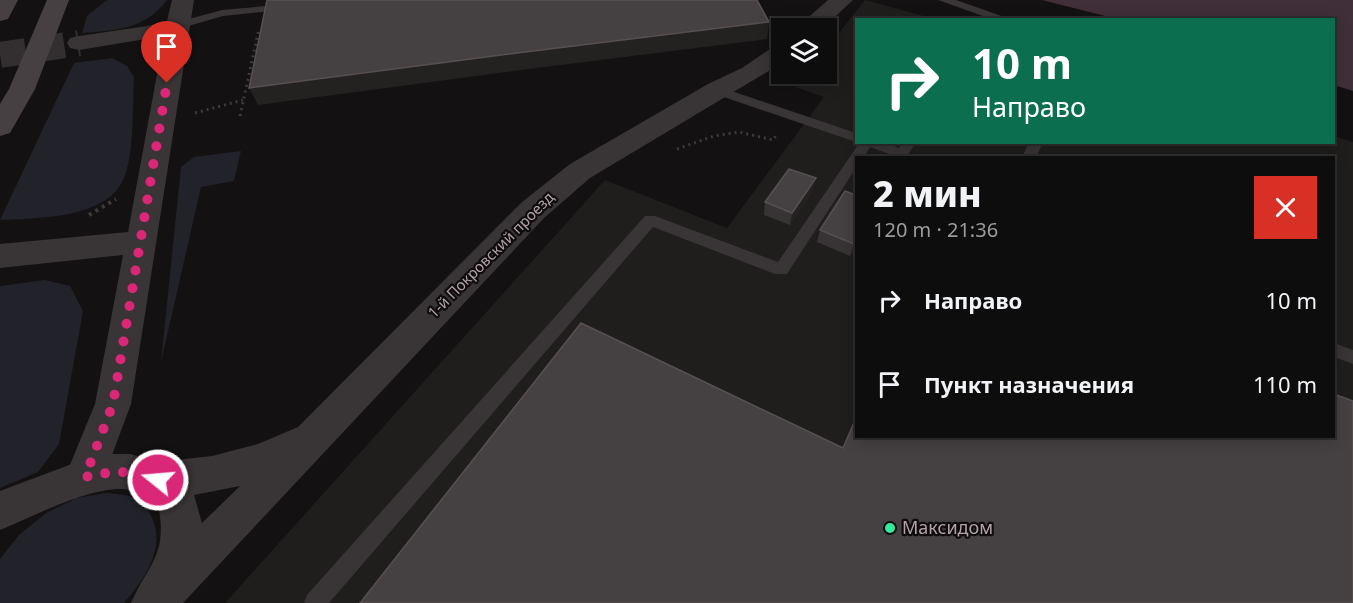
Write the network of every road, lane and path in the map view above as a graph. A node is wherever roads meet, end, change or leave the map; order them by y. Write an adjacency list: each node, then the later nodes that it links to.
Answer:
1 (7, 0): 8 (main road)
2 (58, 0): 17 (main road)
3 (183, 0): 11 (street)
4 (842, 0): 9 (street)
5 (944, 0): 10 (lane)
6 (277, 8): 7 (lane)
7 (264, 9): 11 (lane); 15 (path)
8 (0, 14)
9 (821, 18)
10 (1002, 18)
11 (178, 25): 12 (street); 23 (street)
12 (79, 43)
13 (771, 59): 14 (street, 1-й Покровский проезд)
14 (717, 90): 16 (lane); 27 (street, 1-й Покровский проезд)
15 (240, 116)
16 (791, 116): 18 (lane); 21 (path)
17 (0, 128)
18 (855, 138)
19 (874, 144): 20 (lane)
20 (908, 144)
21 (671, 151)
22 (855, 161): 33 (lane)
23 (140, 242): 24 (street); 29 (street)
24 (0, 256)
25 (1335, 350): 26 (lane)
26 (1353, 357)
27 (316, 433): 28 (street, 1-й Покровский проезд); 32 (street, 1-й Покровский проезд)
28 (158, 480): 29 (street); 32 (street)
29 (72, 482): 30 (street); 31 (street)
30 (0, 511)
31 (0, 534)
32 (151, 603)
33 (315, 603)

